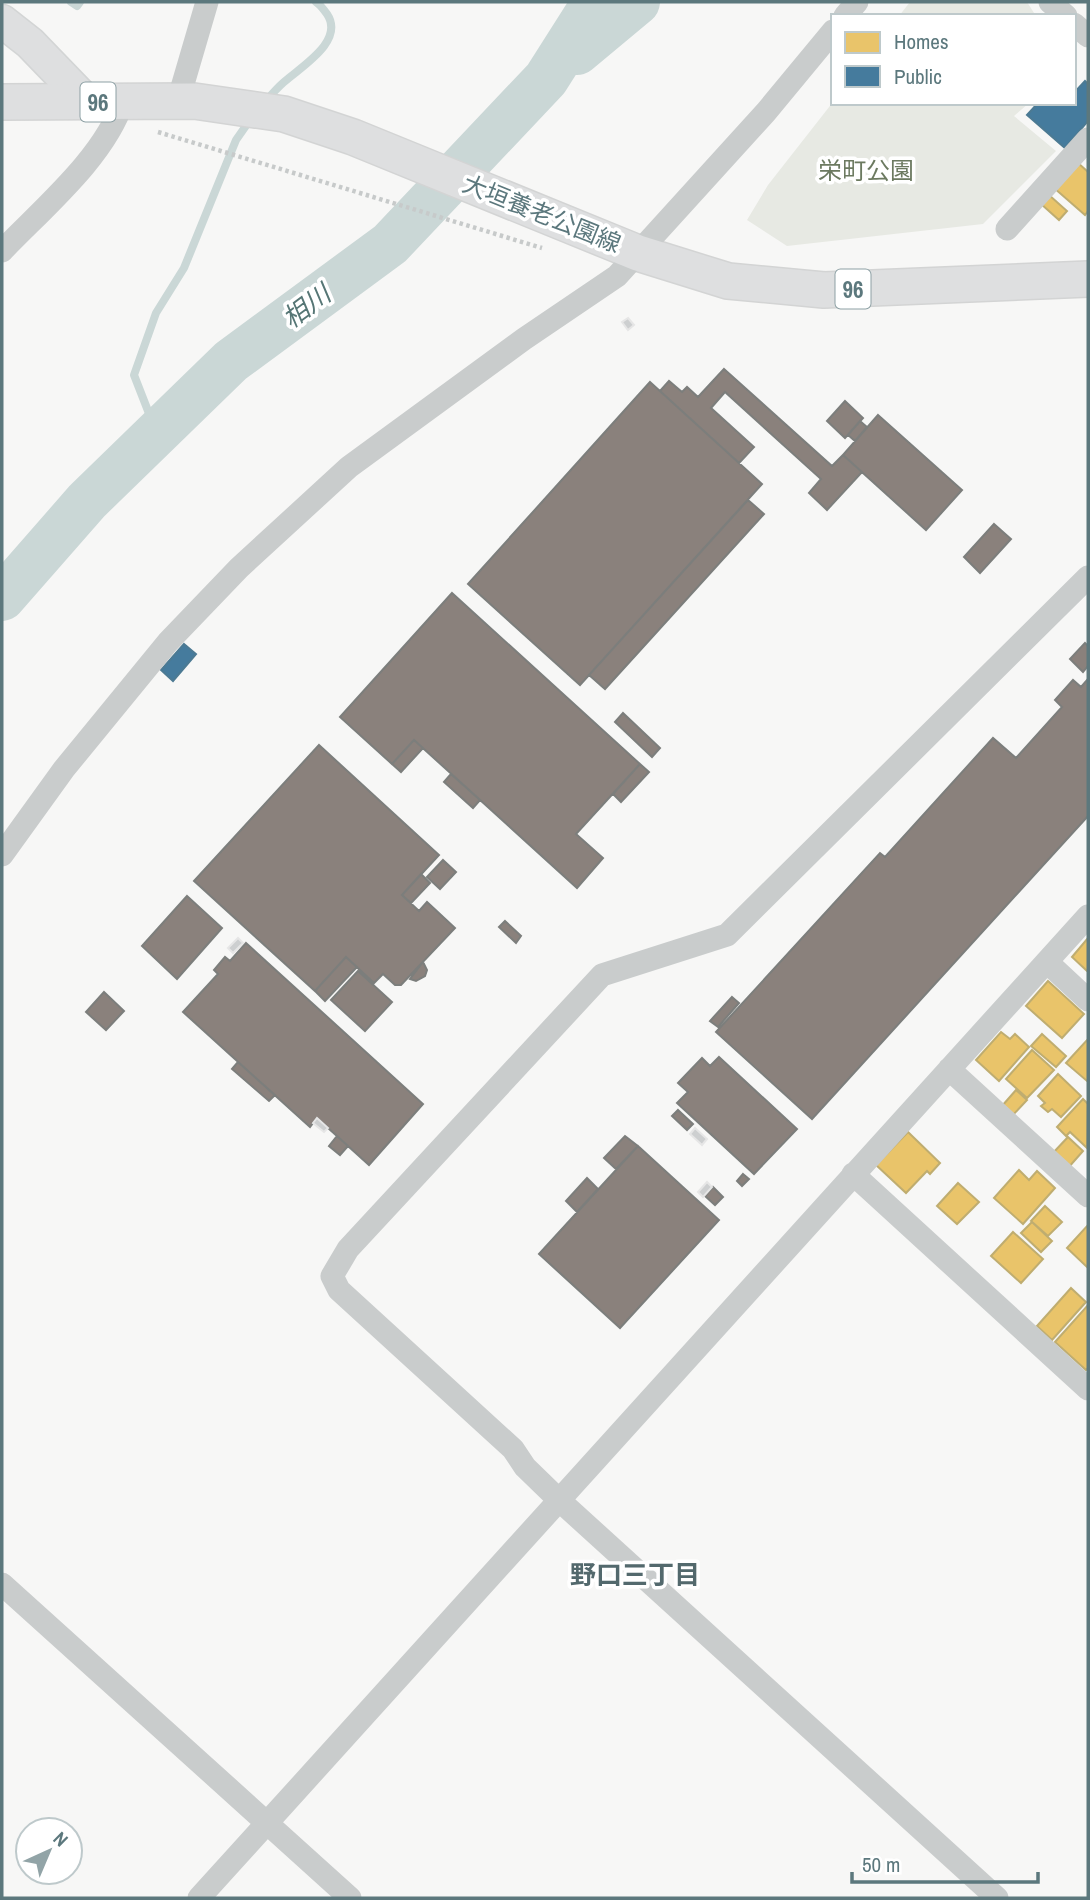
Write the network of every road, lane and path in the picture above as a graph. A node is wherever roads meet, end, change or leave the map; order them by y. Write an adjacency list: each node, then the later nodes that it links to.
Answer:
1 (207, 2): 6 (street)
2 (1050, 2): 3 (street)
3 (1064, 14)
4 (2, 21): 8 (street)
5 (831, 33): 12 (street)
6 (186, 101): 9 (main road, 大垣養老公園線 / 96); 12 (main road, 大垣養老公園線 / 96)
7 (2, 102): 8 (main road, 大垣養老公園線 / 96)
8 (87, 102): 9 (main road, 大垣養老公園線 / 96)
9 (120, 110): 13 (street); 14 (path)
10 (1088, 139): 11 (street)
11 (1007, 229)
12 (631, 250): 15 (main road, 大垣養老公園線 / 96); 17 (street)
13 (2, 251)
14 (554, 252)
15 (1088, 279)
16 (1088, 577): 25 (street)
17 (2, 855)
18 (1088, 916): 19 (street)
19 (1047, 962): 20 (street); 21 (street)
20 (1088, 1000)
21 (949, 1069): 22 (street); 23 (street)
22 (853, 1174): 24 (street); 25 (street)
23 (1088, 1196)
24 (1088, 1389)
25 (559, 1500): 27 (street); 30 (street)
26 (2, 1584): 27 (street)
27 (268, 1823): 28 (street); 29 (street)
28 (199, 1898)
29 (350, 1898)
30 (997, 1898)

